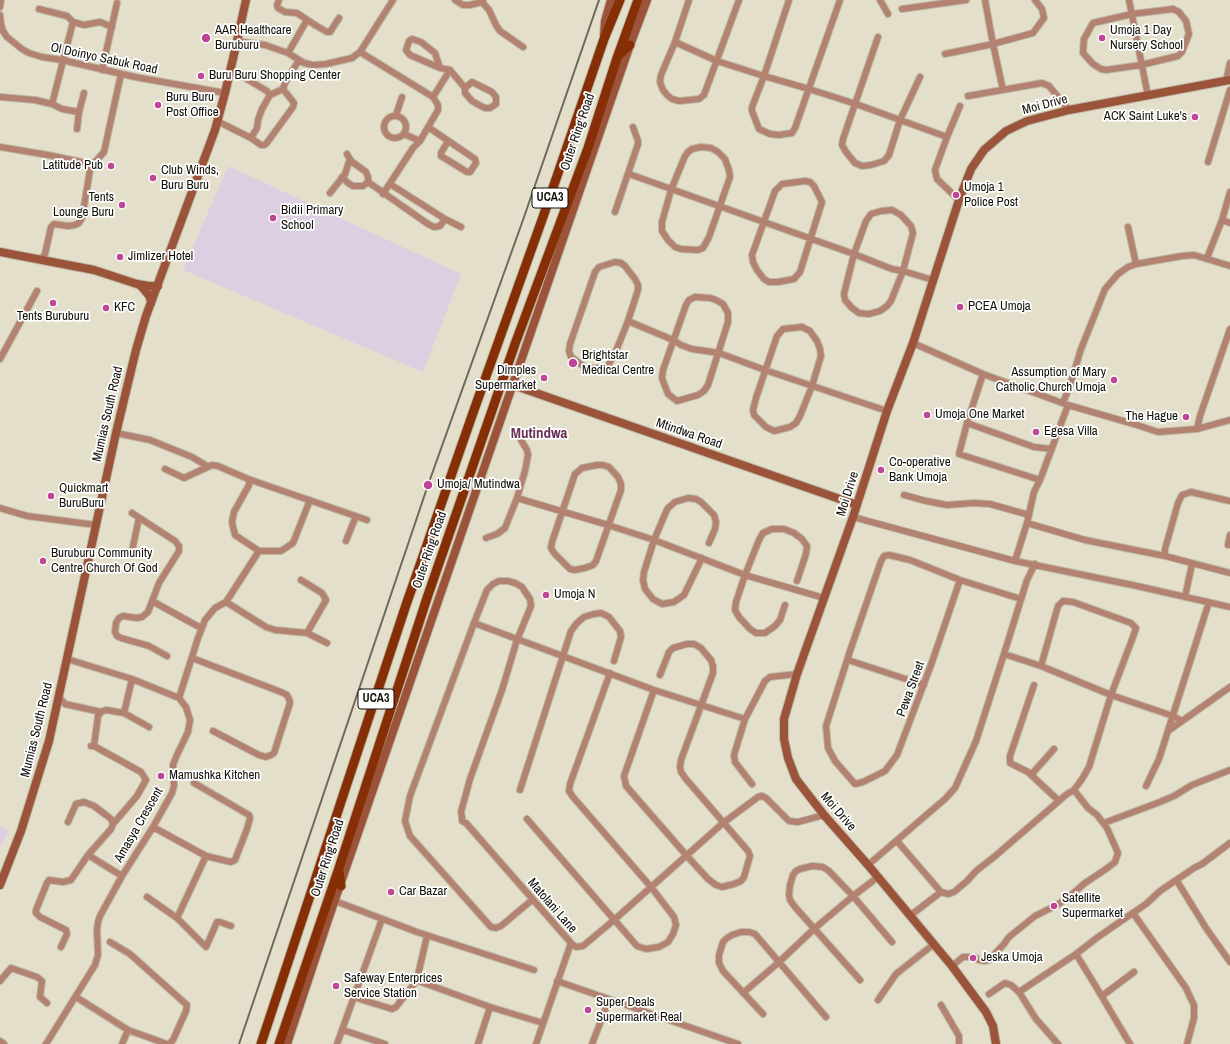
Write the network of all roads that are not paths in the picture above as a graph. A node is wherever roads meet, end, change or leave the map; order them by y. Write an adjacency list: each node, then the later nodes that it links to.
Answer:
1 (1, 0): 21 (street)
2 (246, 0): 35 (main road, Mumias South Road)
3 (278, 0): 28 (street)
4 (393, 0): 40 (street)
5 (454, 0): 18 (street)
6 (611, 0): 33 (main road, Outer Ring Road / UCA3)
7 (620, 0): 33 (main road, Outer Ring Road / UCA3)
8 (647, 0): 38 (main road, UCA3)
9 (689, 0): 36 (street)
10 (739, 0): 46 (street)
11 (789, 0): 54 (street)
12 (840, 0): 59 (street)
13 (880, 0): 24 (street)
14 (966, 0): 23 (street)
15 (985, 0): 37 (street)
16 (1036, 0): 37 (street)
17 (1129, 0): 25 (street)
18 (482, 1): 39 (street)
19 (638, 2): 43 (main road, Outer Ring Road / UCA3)
20 (118, 3): 30 (street)
21 (0, 7)
22 (39, 9): 29 (street)
23 (902, 9)
24 (888, 14)
25 (1132, 14): 48 (street); 48 (street); 48 (street)
26 (0, 15): 31 (street)
27 (339, 18): 28 (street)
28 (307, 20): 41 (street)
29 (73, 22): 30 (street); 44 (street)
30 (112, 27): 50 (street)
31 (7, 37): 34 (street); 44 (street, Ol Doinyo Sabuk Road)
32 (878, 37): 71 (street)
33 (604, 39): 294 (main road, Outer Ring Road / UCA3)
34 (0, 40)
35 (237, 40): 41 (street); 51 (main road, Mumias South Road)
36 (675, 42): 46 (street); 46 (street)
37 (992, 44): 42 (street); 60 (street)
38 (630, 45): 43 (main road); 127 (main road, UCA3)
39 (523, 48)
40 (360, 52): 45 (street); 69 (street)
41 (288, 53): 45 (street)
42 (944, 54)
43 (617, 58): 238 (main road, Outer Ring Road / UCA3)
44 (62, 60): 50 (street, Ol Doinyo Sabuk Road); 70 (street)
45 (299, 60): 58 (street)
46 (717, 61): 54 (street)
47 (1230, 64): 56 (street)
48 (1141, 65): 66 (street)
49 (440, 68): 49 (street); 52 (street)
50 (102, 70): 53 (street, Ol Doinyo Sabuk Road)
51 (230, 70): 63 (main road, Mumias South Road); 64 (street)
52 (450, 70): 57 (street); 69 (street)
53 (121, 74): 63 (street, Ol Doinyo Sabuk Road); 88 (street)
54 (764, 76): 59 (street); 59 (street)
55 (920, 77): 76 (street)
56 (1228, 80): 66 (main road, Moi Drive)
57 (465, 88): 57 (street)
58 (283, 89): 64 (street); 83 (street)
59 (809, 89): 71 (street)
60 (1003, 90): 65 (street); 73 (street)
61 (1230, 90): 87 (street)
62 (84, 93): 74 (street)
63 (225, 93): 77 (main road, Mumias South Road)
64 (270, 95): 83 (street)
65 (968, 96)
66 (1148, 96): 73 (main road, Moi Drive)
67 (0, 97): 70 (street)
68 (402, 97): 75 (street)
69 (433, 97): 78 (street)
70 (52, 104): 74 (street)
71 (856, 104): 76 (street); 76 (street)
72 (960, 106): 82 (street)
73 (1069, 110): 97 (main road, Moi Drive)
74 (79, 112): 80 (street)
75 (396, 115): 81 (street); 81 (street)
76 (900, 120): 82 (street)
77 (217, 121): 83 (street); 116 (main road, Mumias South Road)
78 (428, 127): 84 (street); 85 (street)
79 (633, 127): 89 (street)
80 (77, 129)
81 (404, 134): 84 (street)
82 (946, 137): 97 (street)
83 (251, 138)
84 (420, 141): 92 (street)
85 (448, 141): 85 (street)
86 (0, 147): 88 (street)
87 (1208, 162)
88 (91, 164): 109 (street)
89 (629, 174): 93 (street); 99 (street)
90 (342, 177): 91 (street); 91 (street); 95 (street)
91 (368, 182): 96 (street)
92 (390, 184): 96 (street); 100 (street)
93 (672, 190): 98 (street); 98 (street); 98 (street)
94 (1230, 192): 101 (street)
95 (330, 193)
96 (383, 194): 100 (street)
97 (959, 200): 114 (main road, Moi Drive)
98 (720, 206): 102 (street)
99 (615, 212)
100 (445, 219): 105 (street)
101 (1222, 220): 103 (street); 110 (street)
102 (764, 222): 106 (street); 106 (street); 106 (street)
103 (1230, 223)
104 (1128, 227): 111 (street)
105 (461, 228)
106 (810, 238): 108 (street)
107 (0, 252): 109 (main road)
108 (854, 254): 113 (street); 113 (street); 113 (street)
109 (45, 258): 115 (main road)
110 (1207, 258): 111 (street); 112 (street)
111 (1136, 264): 129 (street)
112 (1230, 266)
113 (903, 271): 114 (street)
114 (933, 280): 122 (main road, Moi Drive)
115 (137, 284): 116 (main road); 118 (main road)
116 (158, 286): 118 (main road, Mumias South Road)
117 (37, 291): 124 (street)
118 (152, 303): 134 (main road, Mumias South Road)
119 (628, 321): 119 (street); 121 (street)
120 (1230, 329): 133 (street)
121 (673, 340): 123 (street); 123 (street); 123 (street)
122 (913, 343): 126 (street); 130 (main road, Moi Drive)
123 (719, 352): 125 (street)
124 (0, 359)
125 (765, 370): 128 (street); 128 (street); 128 (street)
126 (984, 374): 129 (street); 132 (street)
127 (513, 385): 145 (main road, Mtindwa Road); 243 (main road, UCA3)
128 (812, 386): 130 (street)
129 (1066, 404): 133 (street); 136 (street)
130 (887, 411): 145 (main road, Moi Drive)
131 (1230, 420): 133 (street)
132 (966, 423): 136 (street); 140 (street)
133 (1197, 429)
134 (116, 433): 137 (street); 155 (main road, Mumias South Road)
135 (521, 440): 142 (street)
136 (1052, 449): 140 (street)
137 (207, 466): 138 (street); 139 (street)
138 (165, 469)
139 (248, 479): 143 (street); 163 (street)
140 (1040, 480): 149 (street)
141 (904, 495): 149 (street)
142 (517, 498): 147 (street); 158 (street)
143 (310, 500): 150 (street); 163 (street)
144 (1230, 501): 165 (street)
145 (857, 505): 151 (main road, Moi Drive)
146 (0, 508): 155 (street)
147 (562, 510): 156 (street); 156 (street); 156 (street)
148 (132, 513): 152 (street)
149 (1029, 515): 154 (street)
150 (356, 516): 153 (street); 160 (street)
151 (853, 517): 167 (street); 176 (main road, Moi Drive)
152 (139, 518): 164 (street); 178 (street)
153 (367, 520)
154 (1027, 523): 165 (street); 167 (street)
155 (96, 525): 192 (main road, Mumias South Road)
156 (608, 525): 159 (street)
157 (1230, 535): 162 (street)
158 (486, 538)
159 (654, 540): 161 (street); 166 (street); 166 (street)
160 (346, 541)
161 (709, 543)
162 (1228, 545)
163 (259, 551): 179 (street)
164 (132, 552)
165 (1165, 556): 169 (street)
166 (702, 558): 171 (street)
167 (1015, 562): 168 (street)
168 (1034, 564): 175 (street); 177 (street)
169 (1192, 564): 170 (street); 175 (street)
170 (1230, 572)
171 (745, 575): 174 (street); 176 (street); 181 (street)
172 (301, 580): 185 (street)
173 (960, 580): 177 (street); 193 (street); 201 (street, Pewa Street)
174 (797, 581)
175 (1185, 597): 180 (street)
176 (824, 598): 197 (main road, Moi Drive)
177 (1021, 599): 188 (street)
178 (152, 601): 184 (street); 189 (street)
179 (226, 602): 184 (street); 185 (street)
180 (1209, 602): 182 (street); 210 (street)
181 (786, 605)
182 (1230, 607)
183 (474, 623): 186 (street); 186 (street); 248 (street)
184 (201, 628): 191 (street)
185 (307, 633): 187 (street)
186 (517, 640): 190 (street); 248 (street, Matolani Lane)
187 (327, 643)
188 (1004, 654): 195 (street); 232 (street)
189 (167, 656)
190 (563, 656): 194 (street); 196 (street); 222 (street)
191 (192, 658): 206 (street); 214 (street)
192 (67, 659): 199 (street); 205 (main road, Mumias South Road)
193 (848, 660): 201 (street); 201 (street, Pewa Street)
194 (614, 661)
195 (1041, 666): 204 (street); 204 (street)
196 (610, 673): 203 (street); 244 (street)
197 (797, 674): 211 (street); 225 (main road, Moi Drive)
198 (660, 675): 207 (street)
199 (132, 679): 206 (street); 209 (street)
200 (1034, 684): 218 (street)
201 (924, 685)
202 (1230, 686): 212 (street)
203 (654, 690): 207 (street); 236 (street)
204 (1111, 695): 210 (street); 223 (street)
205 (58, 696): 208 (street); 242 (main road, Mumias South Road)
206 (179, 698): 231 (street, Amasya Crescent)
207 (702, 706): 211 (street); 228 (street)
208 (101, 712): 209 (street); 230 (street)
209 (124, 713): 213 (street)
210 (1173, 716): 212 (street); 215 (street)
211 (745, 719): 220 (street)
212 (1182, 721): 215 (street)
213 (149, 727)
214 (213, 731)
215 (1167, 731): 221 (street)
216 (1054, 749): 218 (street)
217 (1230, 770): 229 (street)
218 (1031, 774): 224 (street)
219 (194, 783): 235 (street)
220 (752, 784)
221 (1146, 786)
222 (520, 790)
223 (1074, 790): 224 (street); 229 (street)
224 (1060, 800): 245 (street)
225 (824, 815): 228 (street, Matolani Lane); 237 (main road, Moi Drive)
226 (527, 819): 254 (street)
227 (68, 822): 230 (street)
228 (724, 823): 236 (street, Matolani Lane); 236 (street)
229 (1104, 823): 266 (street)
230 (113, 824): 234 (street)
231 (153, 827): 235 (street); 239 (street, Amasya Crescent)
232 (897, 841): 237 (street); 245 (street)
233 (1230, 843): 241 (street)
234 (88, 855): 239 (street); 262 (street)
235 (206, 856): 252 (street)
236 (687, 856): 244 (street, Matolani Lane)
237 (868, 865): 240 (main road, Moi Drive)
238 (339, 868): 243 (main road); 295 (main road, Outer Ring Road / UCA3)
239 (122, 876): 277 (street, Amasya Crescent)
240 (878, 877): 246 (street); 251 (main road, Moi Drive)
241 (1177, 880): 250 (street); 264 (street)
242 (0, 885)
243 (341, 886): 249 (main road, Outer Ring Road / UCA3)
244 (651, 887): 254 (street, Matolani Lane); 254 (street)
245 (941, 892): 251 (street)
246 (853, 896): 256 (street); 256 (street); 259 (street)
247 (147, 897): 252 (street)
248 (532, 900): 260 (street, Matolani Lane)
249 (335, 901): 253 (street); 296 (main road, Outer Ring Road / UCA3)
250 (1133, 913): 263 (street); 307 (street)
251 (911, 915): 261 (main road, Moi Drive)
252 (177, 918): 255 (street)
253 (382, 919): 257 (street); 278 (street)
254 (614, 920): 260 (street, Matolani Lane)
255 (231, 926)
256 (815, 928): 265 (street); 270 (street)
257 (427, 936): 267 (street); 269 (street)
258 (110, 942): 293 (street)
259 (892, 942)
260 (571, 943): 272 (street)
261 (934, 944): 266 (main road, Moi Drive); 280 (street)
262 (61, 947)
263 (1076, 954): 273 (street); 276 (street)
264 (1230, 962)
265 (778, 963): 274 (street); 274 (street); 285 (street)
266 (952, 966): 304 (main road, Moi Drive)
267 (534, 970)
268 (1134, 972): 276 (street)
269 (418, 979): 278 (street); 283 (street)
270 (860, 980)
271 (0, 981): 281 (street)
272 (558, 981): 279 (street); 286 (street)
273 (1019, 992): 275 (street); 305 (street)
274 (743, 993): 284 (street)
275 (989, 994)
276 (1102, 996): 306 (street)
277 (76, 997): 287 (street); 291 (street, Amasya Crescent)
278 (353, 997): 288 (street)
279 (609, 1000): 301 (street); 302 (street)
280 (878, 1000)
281 (47, 1003)
282 (941, 1005): 303 (street)
283 (490, 1007): 286 (street); 299 (street)
284 (763, 1014)
285 (826, 1018)
286 (543, 1023): 300 (street)
287 (128, 1030): 292 (street); 293 (street)
288 (343, 1030): 297 (street); 298 (street)
289 (0, 1041): 290 (street)
290 (4, 1044)
291 (46, 1044)
292 (122, 1044)
293 (168, 1044)
294 (261, 1044)
295 (279, 1044)
296 (288, 1044)
297 (337, 1044)
298 (385, 1044)
299 (478, 1044)
300 (536, 1044)
301 (592, 1044)
302 (738, 1044)
303 (959, 1044)
304 (996, 1044)
305 (1058, 1044)
306 (1130, 1044)
307 (1186, 1044)

